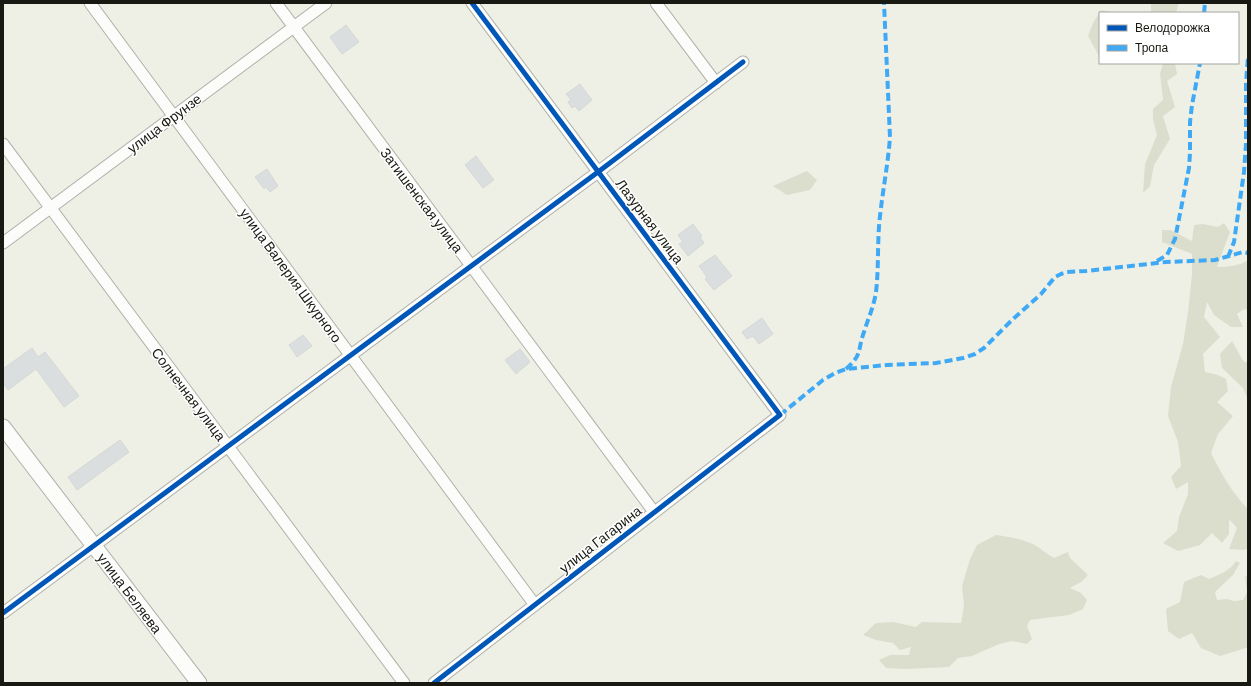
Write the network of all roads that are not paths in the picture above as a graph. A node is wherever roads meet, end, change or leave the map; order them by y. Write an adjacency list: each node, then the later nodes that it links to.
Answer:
1 (90, 3): 9 (street, улица Валерия Шкурного)
2 (276, 3): 6 (street, Затишенская улица)
3 (326, 3): 6 (street, улица Фрунзе)
4 (472, 3): 11 (street, Лазурная улица)
5 (656, 3): 8 (street)
6 (294, 27): 9 (street, улица Фрунзе); 14 (street, Затишенская улица)
7 (743, 62): 8 (street)
8 (716, 83): 11 (street)
9 (173, 116): 12 (street, улица Фрунзе); 15 (street, улица Валерия Шкурного)
10 (3, 144): 12 (street, Солнечная улица)
11 (598, 172): 14 (street); 16 (street, Лазурная улица)
12 (50, 208): 13 (street, улица Фрунзе); 18 (street, Солнечная улица)
13 (3, 243)
14 (471, 266): 15 (street); 19 (street, Затишенская улица)
15 (350, 356): 18 (street); 21 (street, улица Валерия Шкурного)
16 (780, 415): 19 (street, улица Гагарина)
17 (3, 427): 20 (street, улица Беляева)
18 (228, 446): 20 (street); 24 (street, Солнечная улица)
19 (654, 512): 21 (street, улица Гагарина)
20 (94, 546): 22 (street); 23 (street, улица Беляева)
21 (535, 605): 25 (street, улица Гагарина)
22 (3, 613)
23 (199, 683)
24 (404, 683)
25 (434, 683)

